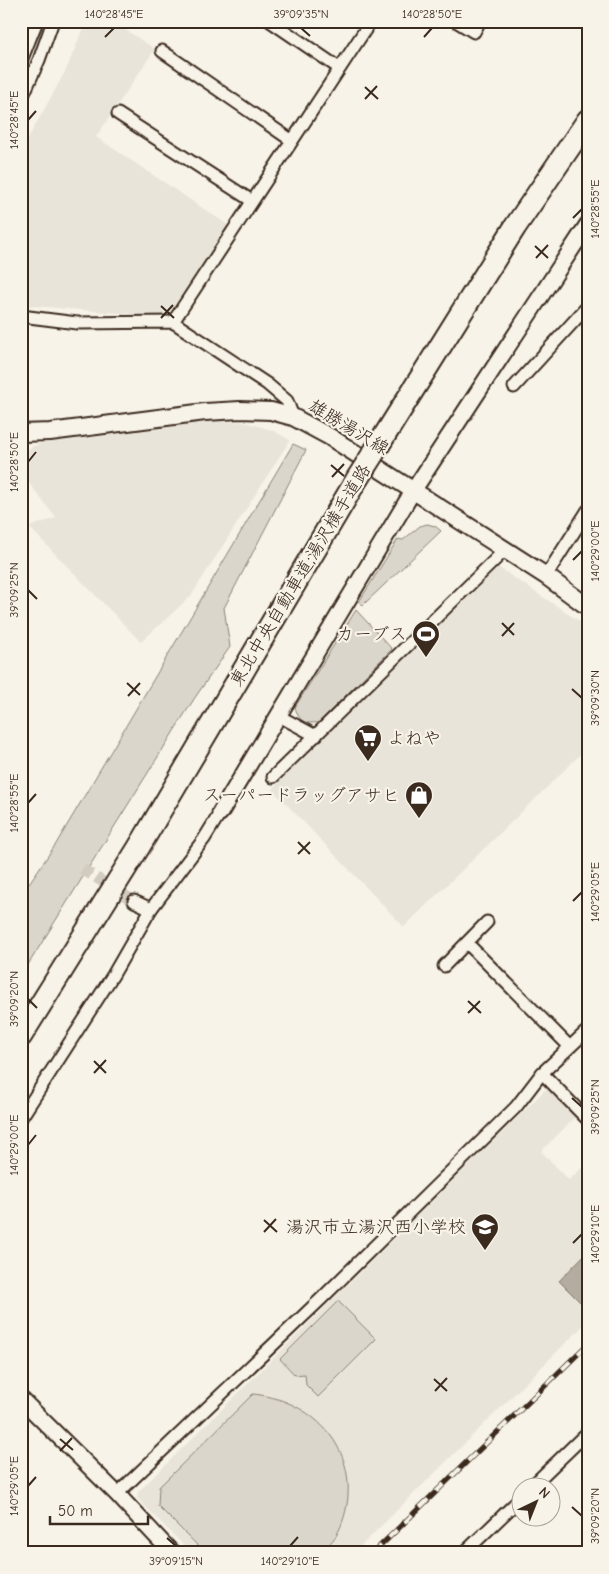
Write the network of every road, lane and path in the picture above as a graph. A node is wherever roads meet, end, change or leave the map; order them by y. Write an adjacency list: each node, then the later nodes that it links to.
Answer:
1 (37, 21): 8 (street)
2 (53, 21): 10 (street)
3 (270, 21): 9 (street)
4 (371, 21): 9 (street)
5 (456, 21): 6 (street)
6 (480, 21)
7 (162, 51): 13 (street)
8 (21, 61)
9 (339, 68): 13 (street)
10 (21, 100)
11 (118, 114): 14 (street)
12 (588, 120): 37 (highway, 東北中央自動車道;湯沢横手道路, bridge)
13 (291, 140): 14 (street)
14 (252, 202): 18 (street)
15 (588, 224): 22 (street)
16 (588, 308): 19 (street)
17 (21, 316): 18 (street)
18 (173, 322): 20 (street)
19 (514, 387)
20 (293, 417): 21 (main road, 雄勝湯沢線); 22 (main road, 雄勝湯沢線)
21 (21, 434)
22 (414, 491): 24 (main road, 雄勝湯沢線); 27 (street)
23 (588, 510): 25 (street)
24 (505, 550): 25 (main road, 雄勝湯沢線); 28 (street)
25 (546, 576): 26 (main road, 雄勝湯沢線)
26 (588, 607)
27 (279, 716): 28 (street); 30 (street)
28 (316, 736): 29 (street)
29 (273, 777)
30 (220, 813): 32 (street)
31 (134, 901): 32 (street)
32 (151, 909): 40 (street)
33 (487, 922): 34 (street)
34 (467, 943): 35 (street); 38 (street)
35 (444, 966)
36 (588, 1030): 38 (street)
37 (21, 1036)
38 (569, 1046): 39 (street)
39 (542, 1073): 41 (street); 45 (street)
40 (21, 1118)
41 (588, 1120)
42 (21, 1399): 45 (street)
43 (588, 1432): 44 (street)
44 (542, 1476)
45 (117, 1494): 48 (street)
46 (512, 1506): 47 (street)
47 (467, 1552)
48 (172, 1553)

